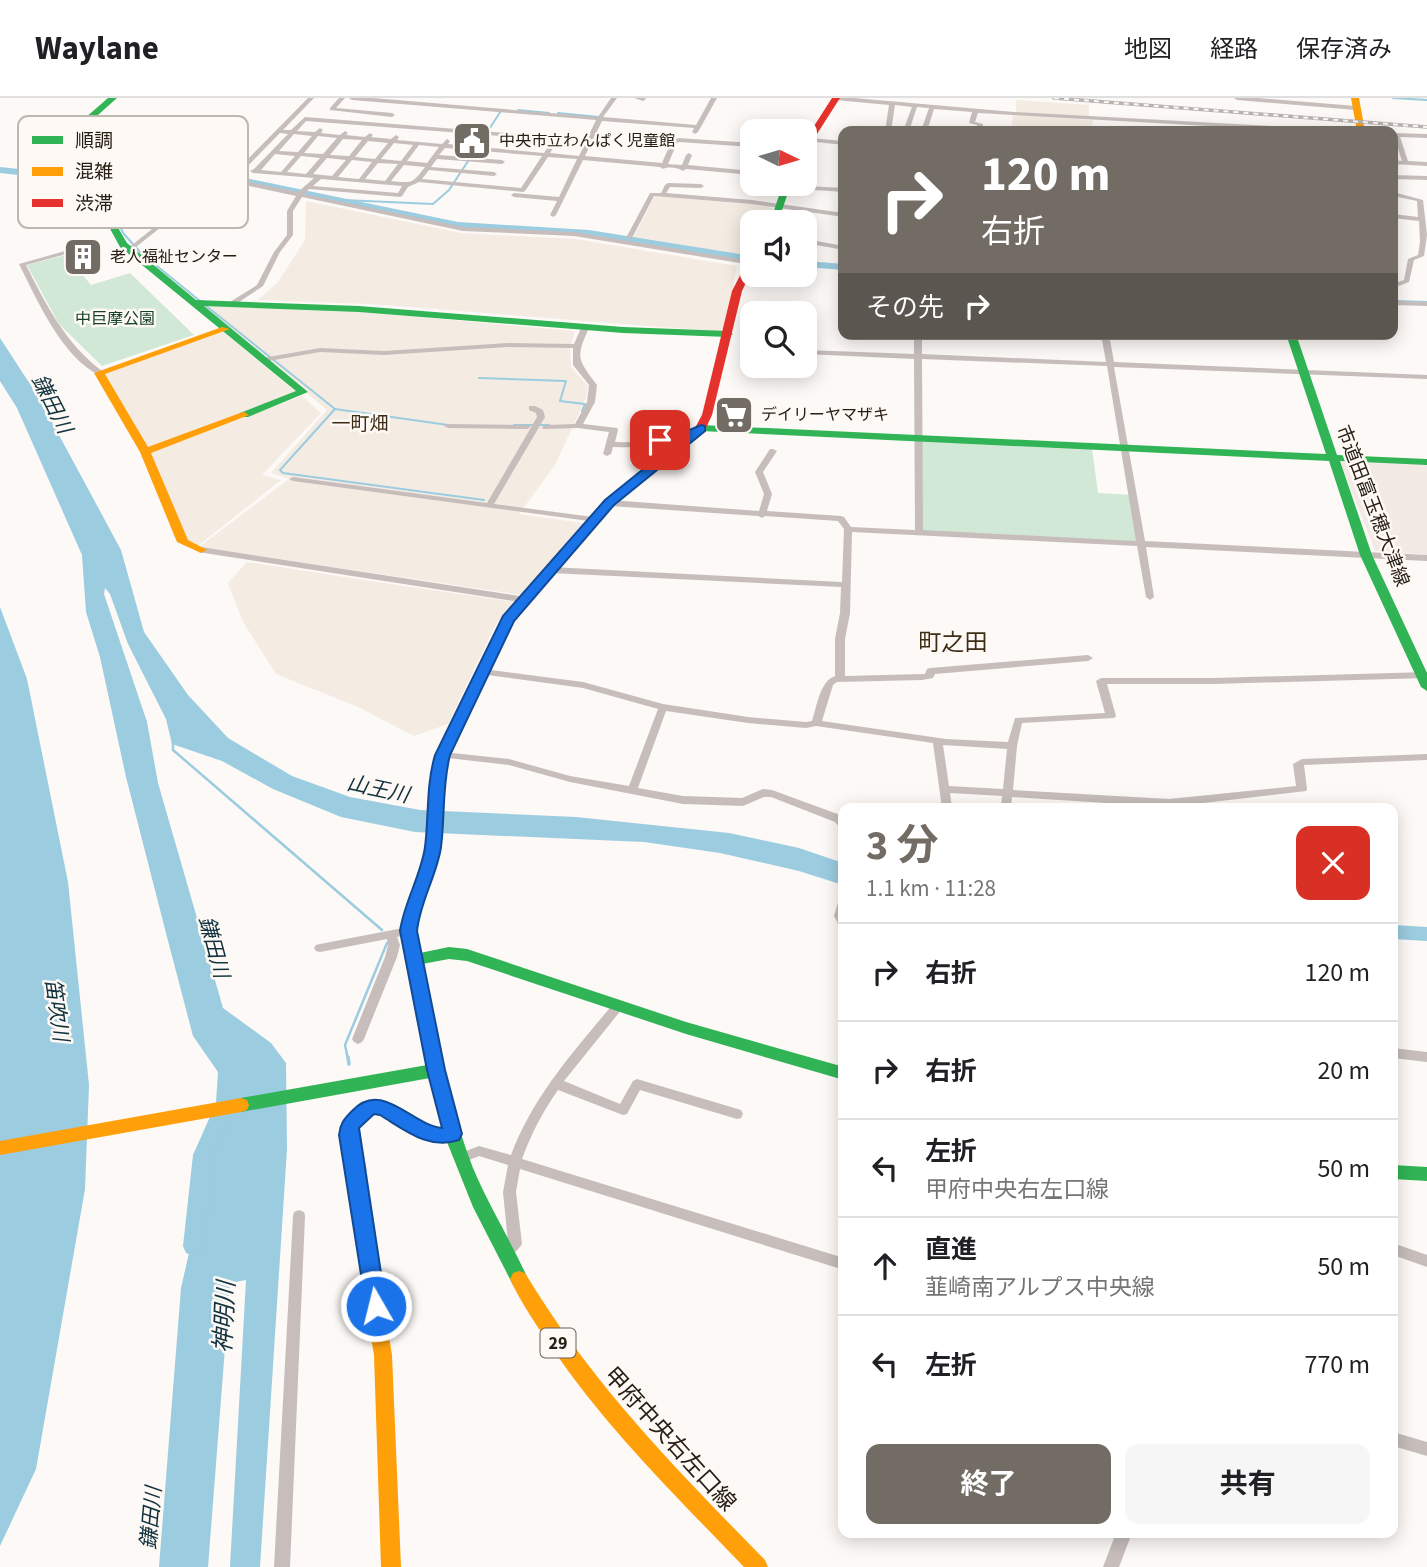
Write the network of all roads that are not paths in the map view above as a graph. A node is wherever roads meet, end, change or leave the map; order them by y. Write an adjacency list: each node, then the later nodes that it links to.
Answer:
1 (113, 98): 25 (street)
2 (311, 98): 47 (street)
3 (342, 98): 22 (street)
4 (352, 98): 12 (street)
5 (614, 98): 26 (street)
6 (637, 98): 11 (street)
7 (714, 98): 45 (street)
8 (835, 98): 16 (street); 46 (street)
9 (1237, 98): 10 (street)
10 (1246, 98): 14 (street); 19 (street)
11 (643, 99)
12 (380, 100): 22 (street); 26 (street)
13 (1013, 101): 23 (street)
14 (1301, 103): 15 (street); 21 (street)
15 (1356, 103): 43 (street)
16 (892, 104): 17 (street); 35 (street)
17 (915, 105): 18 (street); 36 (street)
18 (932, 107): 20 (street); 37 (street)
19 (1247, 109)
20 (975, 111): 23 (street); 38 (street)
21 (1304, 111)
22 (370, 113): 24 (street)
23 (1014, 114): 27 (street)
24 (392, 115)
25 (93, 116)
26 (600, 118): 45 (street); 72 (street)
27 (1094, 119): 28 (street); 39 (street)
28 (1118, 120): 29 (street); 33 (street)
29 (1127, 120): 32 (street); 40 (street)
30 (329, 121): 31 (street); 49 (street); 50 (street)
31 (354, 122): 34 (street); 52 (street)
32 (1159, 123): 33 (street); 41 (street)
33 (1175, 124): 42 (street)
34 (378, 125): 44 (street); 55 (street)
35 (889, 126)
36 (908, 126)
37 (926, 126)
38 (980, 126)
39 (1094, 126)
40 (1128, 126)
41 (1159, 126)
42 (1182, 126)
43 (1360, 126)
44 (404, 127): 48 (street); 57 (street)
45 (698, 127): 56 (street)
46 (817, 127)
47 (278, 131): 49 (street); 78 (street)
48 (455, 131): 53 (street); 63 (street)
49 (293, 132): 50 (street); 65 (street)
50 (317, 134): 52 (street); 66 (street)
51 (1398, 135): 54 (street)
52 (342, 136): 55 (street); 69 (street)
53 (520, 136): 64 (street); 67 (street)
54 (1427, 136)
55 (367, 139): 57 (street); 71 (street)
56 (691, 139): 62 (street); 81 (street)
57 (393, 141): 58 (street); 73 (street)
58 (418, 143): 63 (street); 74 (street)
59 (817, 143): 60 (street)
60 (838, 143)
61 (1398, 143): 77 (street)
62 (740, 144)
63 (444, 145): 64 (street); 70 (street)
64 (510, 151): 67 (street); 75 (street)
65 (274, 152): 66 (street); 84 (street)
66 (299, 154): 69 (street); 86 (street)
67 (546, 154): 72 (street); 98 (street)
68 (689, 155): 82 (street)
69 (325, 156): 71 (street); 88 (street)
70 (435, 157): 75 (street); 80 (street)
71 (351, 158): 73 (street); 91 (street)
72 (580, 158): 81 (street); 106 (street)
73 (377, 160): 74 (street); 93 (street)
74 (403, 162): 80 (street); 95 (street)
75 (502, 162): 87 (street)
76 (1398, 162): 77 (street)
77 (1406, 163): 79 (street)
78 (248, 164)
79 (1427, 164)
80 (428, 166): 87 (street); 96 (street)
81 (663, 167): 82 (street)
82 (683, 169): 85 (street)
83 (248, 170): 84 (street)
84 (256, 171): 86 (street)
85 (740, 172)
86 (282, 174): 88 (street)
87 (494, 174): 98 (street)
88 (308, 176): 89 (street)
89 (319, 177): 91 (street); 102 (street)
90 (1398, 177): 92 (street)
91 (334, 178): 93 (street)
92 (1427, 178)
93 (361, 180): 95 (street)
94 (248, 183): 102 (street)
95 (387, 183): 96 (street)
96 (412, 183): 97 (street); 102 (street)
97 (451, 186): 98 (street); 106 (street)
98 (485, 186)
99 (701, 186): 103 (street)
100 (817, 188): 101 (street)
101 (838, 189)
102 (303, 192): 120 (street); 125 (street)
103 (664, 192)
104 (1398, 195): 112 (street)
105 (783, 196): 107 (street)
106 (560, 199): 110 (street)
107 (779, 207): 108 (street); 109 (street); 115 (street)
108 (778, 210)
109 (838, 214)
110 (553, 215)
111 (1398, 217): 112 (street)
112 (1420, 219): 121 (street)
113 (113, 228): 118 (street)
114 (157, 228): 118 (street)
115 (629, 238)
116 (817, 243): 117 (street)
117 (838, 246)
118 (130, 250): 123 (street)
119 (72, 251): 138 (street)
120 (740, 260)
121 (1398, 284)
122 (740, 285): 129 (street)
123 (194, 303): 125 (street); 128 (street)
124 (1398, 303): 126 (street)
125 (233, 304): 127 (street)
126 (1427, 304)
127 (585, 328): 129 (street); 133 (street)
128 (225, 329): 136 (street); 138 (street)
129 (728, 334): 146 (street)
130 (918, 340): 135 (street)
131 (1106, 340): 137 (street)
132 (1293, 340): 139 (street, 市道田富玉穂大津線)
133 (578, 346): 136 (street); 143 (street)
134 (817, 353): 135 (street)
135 (919, 357): 137 (street); 147 (street)
136 (263, 360): 151 (street)
137 (1111, 365): 139 (street); 149 (street)
138 (99, 373): 151 (street)
139 (1303, 373): 140 (street); 153 (street, 市道田富玉穂大津線)
140 (1427, 377)
141 (532, 408): 157 (street)
142 (448, 426): 144 (street)
143 (578, 426): 145 (street); 148 (street)
144 (527, 427)
145 (546, 427)
146 (701, 428): 147 (street); 148 (street); 156 (street)
147 (919, 439): 149 (street); 161 (street)
148 (609, 444): 152 (street)
149 (1124, 449): 153 (street); 162 (street)
150 (773, 451): 158 (street)
151 (145, 452): 163 (street)
152 (607, 454)
153 (1332, 458): 154 (street); 164 (street, 市道田富玉穂大津線)
154 (1427, 462)
155 (293, 480): 157 (street)
156 (610, 503): 158 (street); 159 (street)
157 (489, 506): 159 (street)
158 (762, 515): 160 (street)
159 (593, 520): 166 (street)
160 (848, 530): 161 (street); 167 (street)
161 (919, 533): 162 (street)
162 (1142, 544): 164 (street); 168 (street)
163 (201, 550): 169 (street)
164 (1366, 555): 165 (street); 173 (street, 市道田富玉穂大津線)
165 (1427, 558)
166 (551, 570): 167 (street); 169 (street)
167 (846, 585): 172 (street)
168 (1150, 597)
169 (526, 600): 171 (street)
170 (1088, 658): 172 (street)
171 (483, 672): 174 (street); 178 (street)
172 (840, 679): 175 (street)
173 (1425, 679): 177 (street)
174 (663, 707): 175 (street); 181 (street)
175 (816, 723): 176 (street)
176 (938, 741): 177 (street); 180 (street)
177 (1012, 746): 182 (street)
178 (443, 755): 181 (street); 186 (street)
179 (1427, 757): 182 (street)
180 (944, 789): 182 (street); 183 (street)
181 (632, 791): 185 (street)
182 (1008, 795): 184 (street)
183 (946, 803)
184 (1007, 803)
185 (838, 819)
186 (408, 931): 187 (street); 189 (street, 甲府中央右左口線)
187 (391, 935): 188 (street); 191 (street)
188 (320, 948)
189 (413, 960): 190 (street); 194 (street, 甲府中央右左口線)
190 (618, 1006): 195 (street); 196 (street)
191 (358, 1039)
192 (1398, 1054): 193 (street)
193 (1427, 1057)
194 (436, 1070): 198 (street, 甲府中央右左口線 / 29); 199 (street)
195 (838, 1072)
196 (555, 1083): 197 (street); 201 (street)
197 (737, 1114)
198 (453, 1134): 200 (street, 甲府中央右左口線 / 29); 213 (street)
199 (0, 1148)
200 (461, 1158): 201 (street); 206 (street, 甲府中央右左口線 / 29)
201 (514, 1163): 206 (street); 208 (street)
202 (1398, 1172): 203 (street)
203 (1427, 1174)
204 (299, 1216): 212 (street)
205 (1398, 1251): 207 (street)
206 (505, 1253): 214 (street, 甲府中央右左口線 / 29)
207 (1427, 1261)
208 (838, 1262)
209 (1398, 1440): 210 (street)
210 (1427, 1449)
211 (1122, 1538): 215 (street)
212 (282, 1567)
213 (391, 1567)
214 (758, 1567)
215 (1111, 1567)

